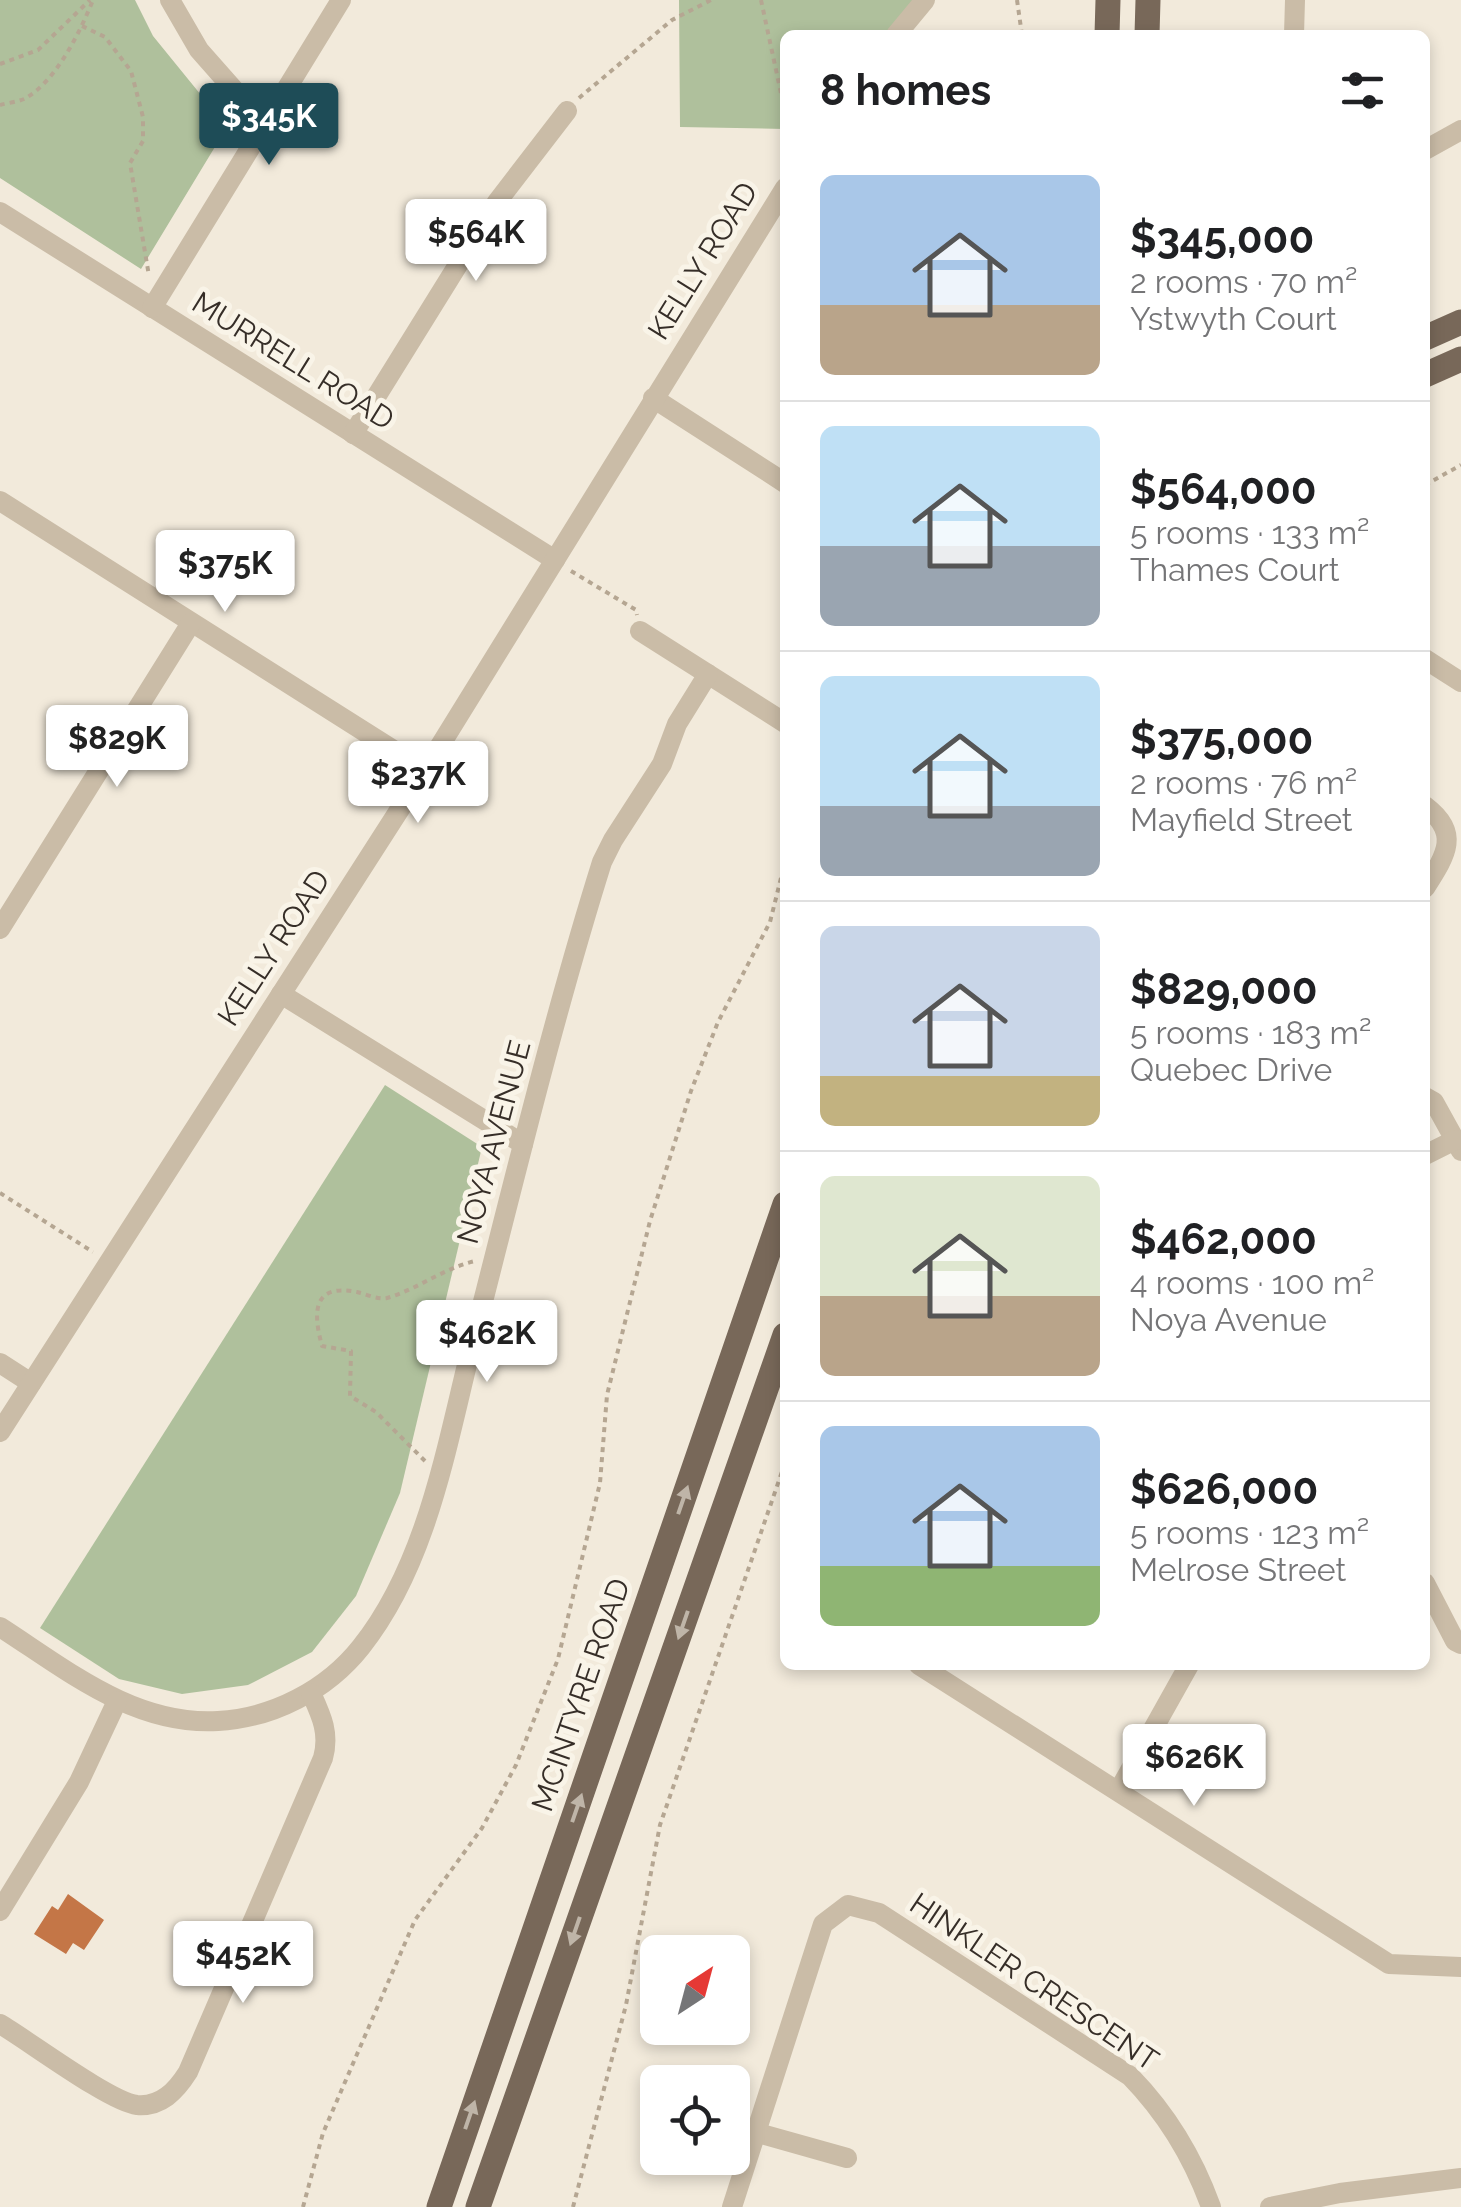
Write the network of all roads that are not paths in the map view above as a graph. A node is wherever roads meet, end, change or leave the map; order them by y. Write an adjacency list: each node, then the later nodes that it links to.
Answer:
1 (170, 0): 12 (street)
2 (341, 0): 12 (street)
3 (925, 0): 7 (street)
4 (1108, 0): 8 (main road)
5 (1148, 0): 9 (main road)
6 (1294, 0): 10 (street)
7 (900, 30)
8 (1107, 30)
9 (1147, 30)
10 (1294, 30)
11 (567, 111): 23 (street)
12 (266, 126): 17 (street)
13 (1461, 130): 14 (street)
14 (1430, 147)
15 (780, 196): 22 (street, KELLY ROAD)
16 (0, 212): 17 (street, MURRELL ROAD)
17 (152, 308): 23 (street, MURRELL ROAD)
18 (1461, 322): 19 (main road)
19 (1430, 336)
20 (1461, 359): 21 (main road)
21 (1430, 373)
22 (652, 398): 24 (street); 26 (street, KELLY ROAD)
23 (354, 434): 26 (street, MURRELL ROAD)
24 (780, 480)
25 (0, 501): 27 (street)
26 (554, 560): 33 (street, KELLY ROAD)
27 (192, 623): 33 (street); 36 (street)
28 (640, 631): 30 (street)
29 (1430, 662): 31 (street)
30 (708, 674): 32 (street); 39 (street, NOYA AVENUE)
31 (1461, 682)
32 (780, 720)
33 (424, 770): 37 (street, KELLY ROAD)
34 (1430, 810): 35 (street)
35 (1430, 880)
36 (0, 929)
37 (281, 994): 39 (street); 45 (street, KELLY ROAD)
38 (1430, 1099): 40 (street)
39 (524, 1144): 52 (street, NOYA AVENUE)
40 (1458, 1146): 41 (street)
41 (1430, 1154)
42 (780, 1218): 61 (main road, MCINTYRE ROAD, one-way to 42)
43 (780, 1348): 62 (main road, one-way to 62)
44 (0, 1363): 45 (street)
45 (31, 1382): 46 (street, KELLY ROAD)
46 (0, 1432)
47 (1430, 1592): 49 (street)
48 (0, 1627): 53 (street, NOYA AVENUE)
49 (1461, 1644)
50 (927, 1670): 54 (street)
51 (1186, 1670): 54 (street)
52 (311, 1692): 53 (street, NOYA AVENUE); 57 (street)
53 (116, 1701): 55 (street)
54 (1119, 1790): 56 (street)
55 (0, 1911)
56 (1461, 1967)
57 (0, 2024)
58 (758, 2133): 59 (street); 63 (street, HINKLER CRESCENT); 64 (street, HINKLER CRESCENT)
59 (847, 2158)
60 (1461, 2178): 65 (street)
61 (438, 2207)
62 (478, 2207)
63 (732, 2207)
64 (1211, 2207)
65 (1270, 2207)

